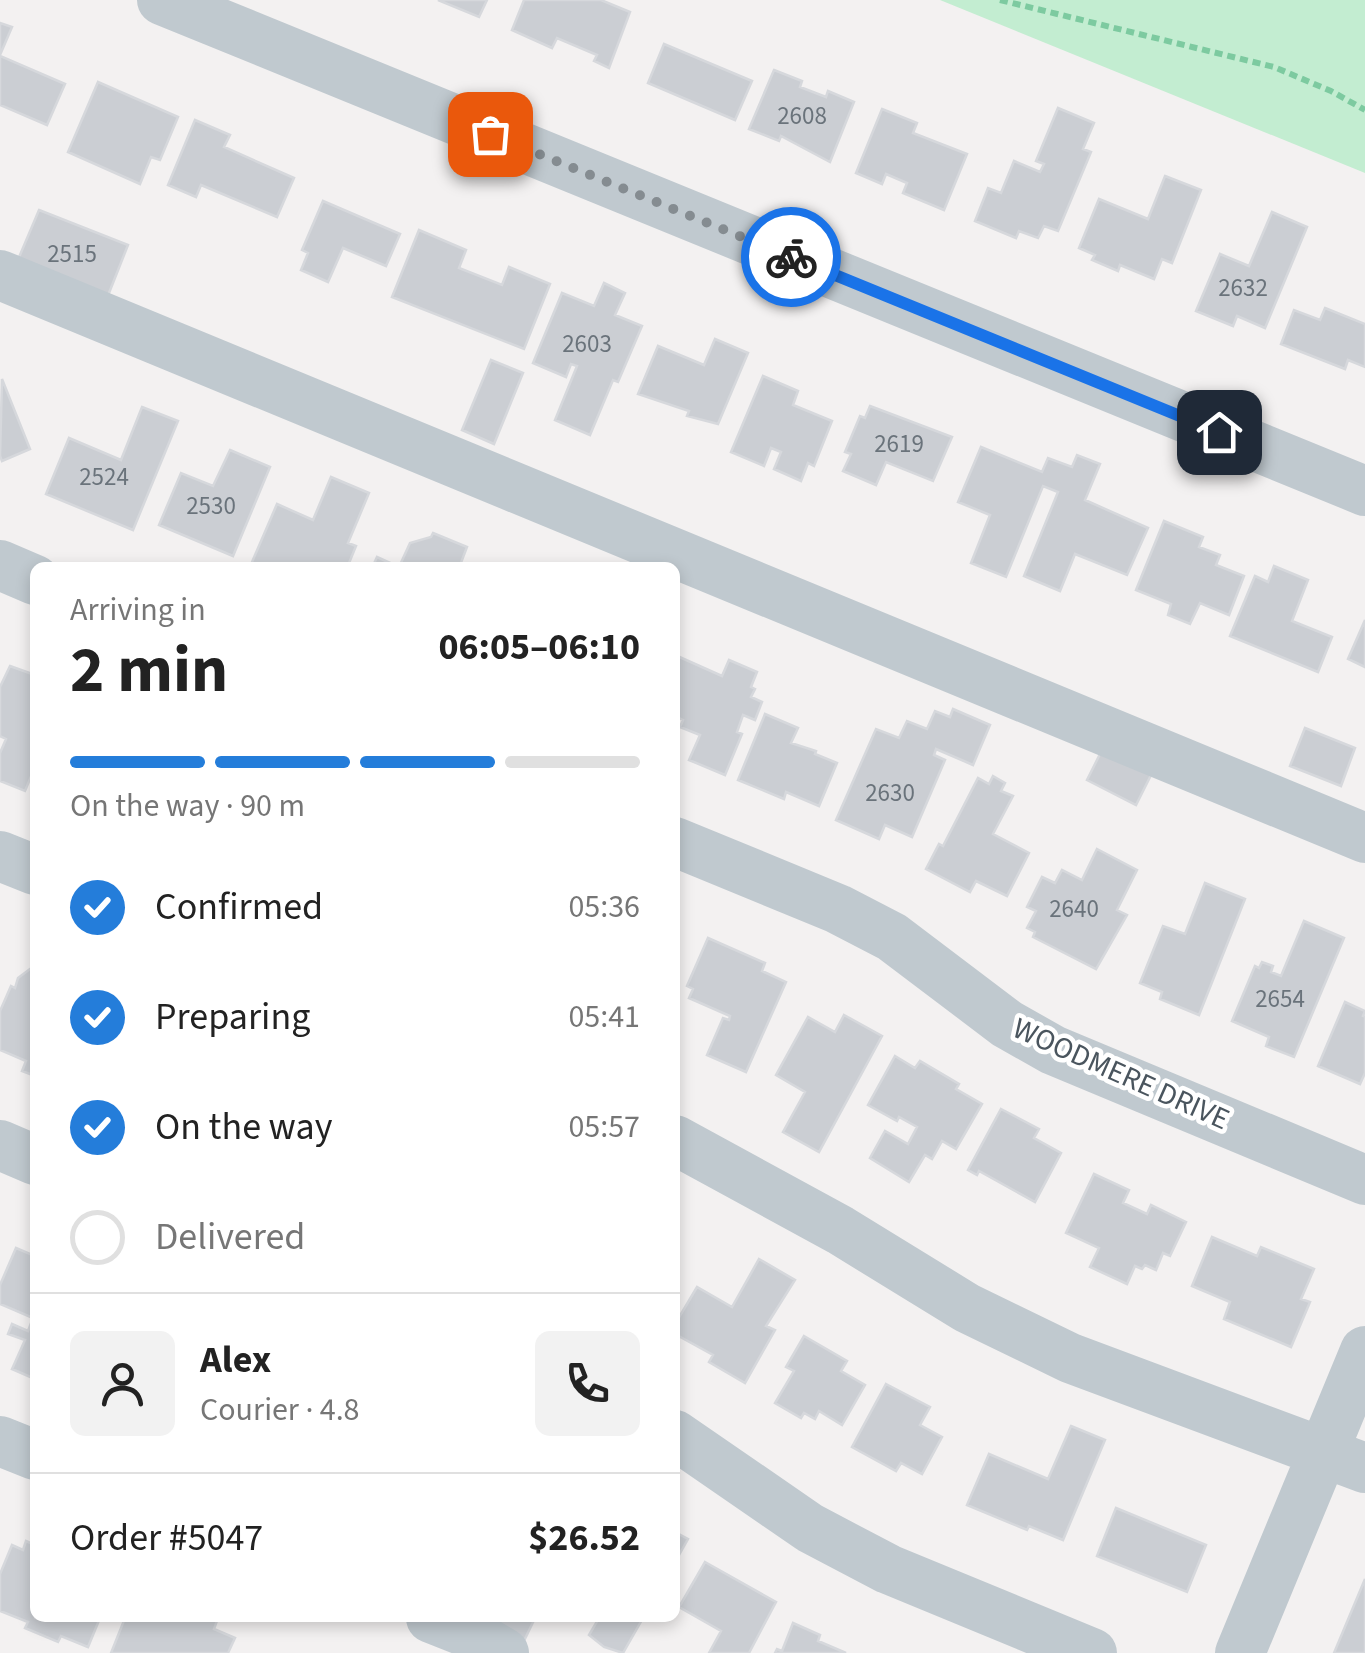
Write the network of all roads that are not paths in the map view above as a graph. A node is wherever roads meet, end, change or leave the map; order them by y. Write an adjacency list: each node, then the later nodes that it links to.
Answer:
1 (162, 0): 3 (street)
2 (0, 276): 6 (street)
3 (1365, 492)
4 (0, 566): 5 (street)
5 (30, 578)
6 (1365, 838)
7 (680, 844): 13 (street, WOODMERE DRIVE)
8 (0, 856): 9 (street)
9 (30, 868)
10 (680, 1143): 18 (street)
11 (0, 1145): 12 (street)
12 (30, 1158)
13 (1365, 1180)
14 (1365, 1351): 18 (street)
15 (680, 1438): 21 (street)
16 (0, 1440): 17 (street)
17 (30, 1453)
18 (1345, 1460): 22 (street)
19 (441, 1622): 20 (street)
20 (504, 1653)
21 (1092, 1653)
22 (1240, 1653)

